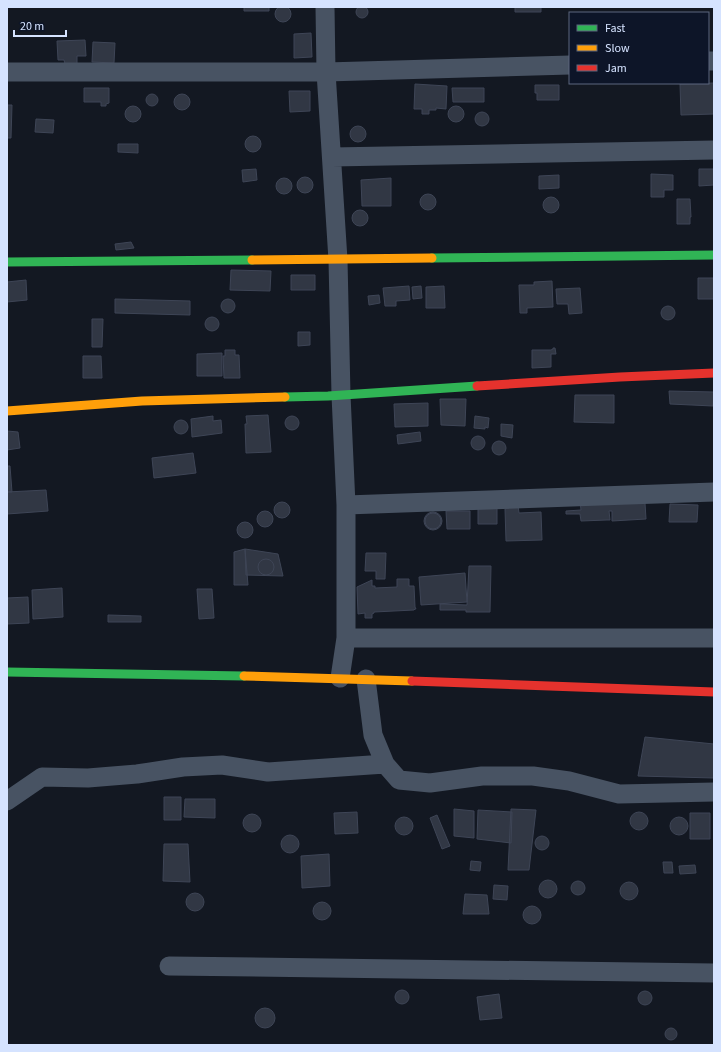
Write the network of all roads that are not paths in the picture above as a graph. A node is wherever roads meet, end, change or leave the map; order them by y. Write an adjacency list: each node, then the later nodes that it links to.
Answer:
1 (325, 7): 4 (street)
2 (569, 65): 4 (street)
3 (7, 72): 4 (street)
4 (326, 72): 6 (street)
5 (714, 150): 6 (street)
6 (332, 157): 8 (street)
7 (714, 255): 8 (street)
8 (338, 260): 9 (street); 11 (street)
9 (7, 262)
10 (714, 373): 11 (street)
11 (341, 395): 12 (street); 14 (street)
12 (7, 410)
13 (714, 492): 14 (street)
14 (346, 505): 15 (street)
15 (346, 638): 16 (street); 18 (street)
16 (714, 638)
17 (7, 672): 18 (street)
18 (340, 678): 19 (street)
19 (366, 679): 20 (street); 21 (street)
20 (714, 692)
21 (385, 764): 22 (street); 23 (street)
22 (714, 792)
23 (7, 801)
24 (169, 966): 25 (street)
25 (714, 973)

